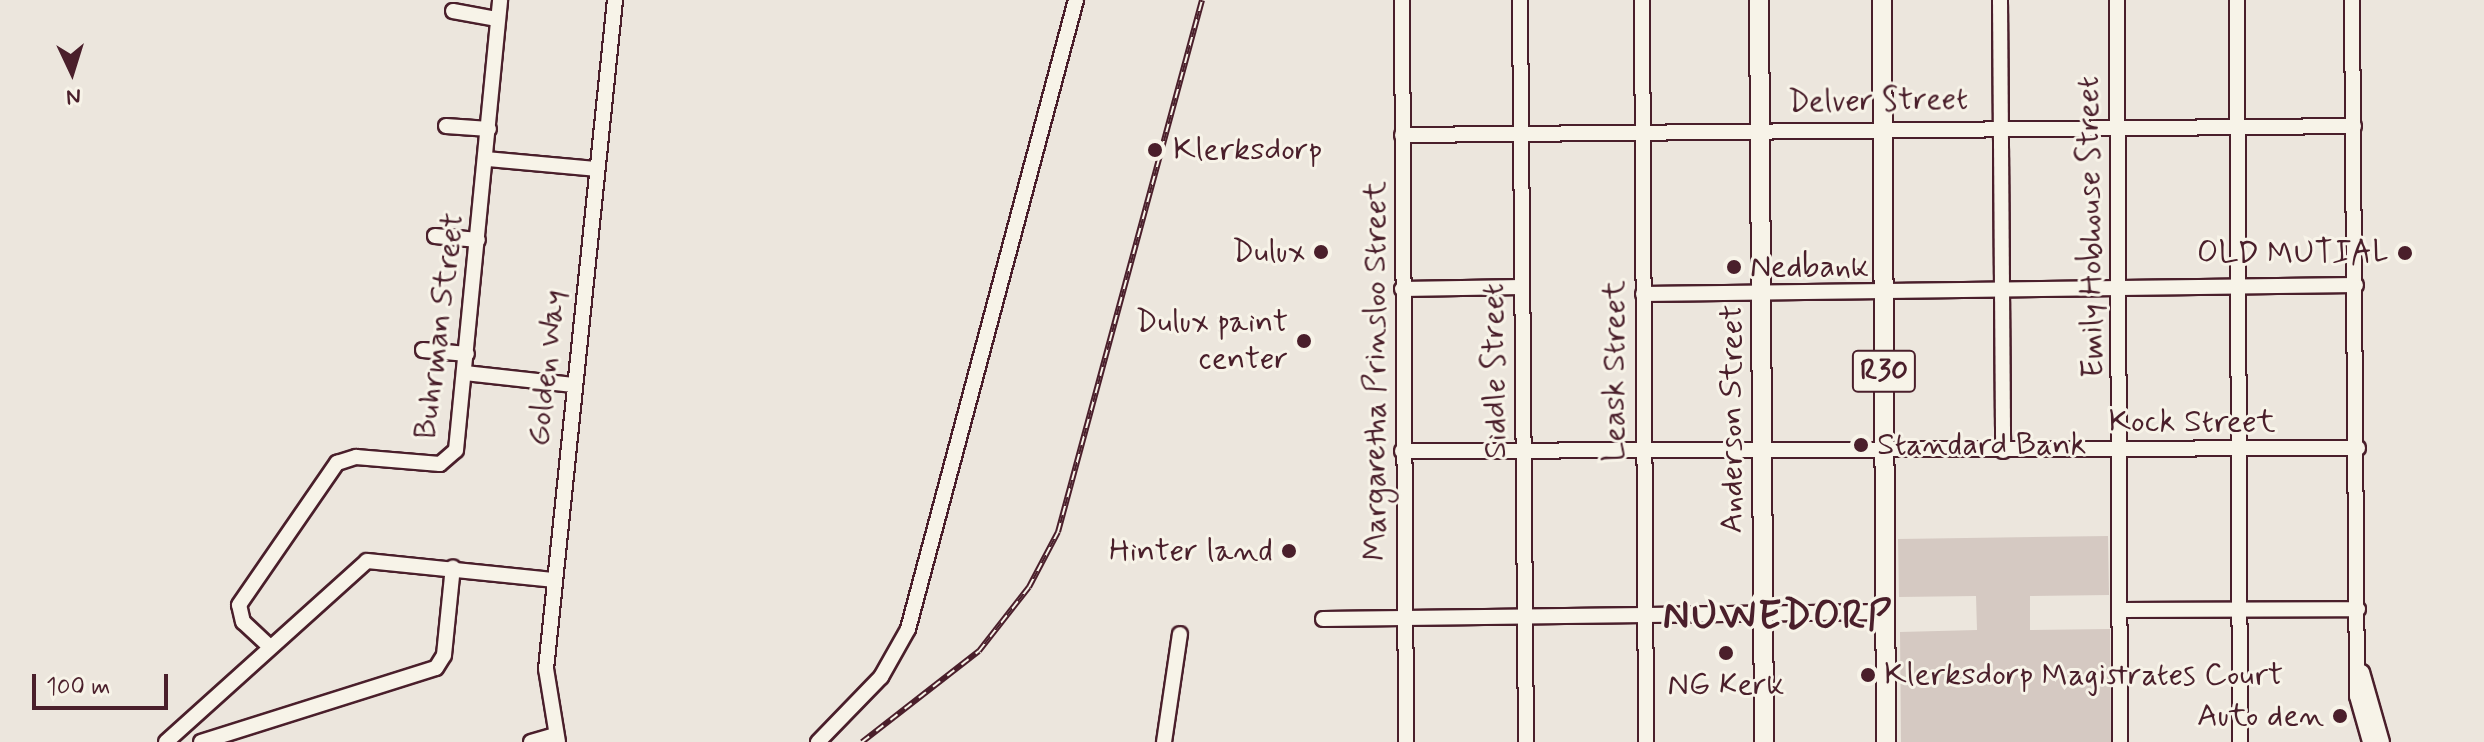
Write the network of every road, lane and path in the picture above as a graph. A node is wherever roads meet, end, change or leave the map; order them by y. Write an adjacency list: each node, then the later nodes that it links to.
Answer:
1 (500, 0): 14 (street, Buhrman Street)
2 (615, 0): 27 (street, Golden Way)
3 (1076, 0): 72 (street)
4 (1402, 0): 25 (street, Margaretha Prinsloo Street)
5 (1520, 0): 24 (street, Siddle Street)
6 (1642, 0): 23 (street, Leask Street)
7 (1759, 0): 21 (main road, Anderson Street)
8 (1882, 0): 20 (main road, R30)
9 (2000, 0): 17 (street)
10 (2117, 0): 22 (street, Emily Hobhouse Street)
11 (2237, 0): 18 (street)
12 (2352, 0): 16 (street)
13 (453, 11): 14 (street)
14 (497, 19): 19 (street, Buhrman Street)
15 (446, 126): 19 (street)
16 (2354, 126): 18 (street, Delver Street); 30 (street)
17 (2000, 127): 20 (street, Delver Street); 22 (street, Delver Street); 34 (street)
18 (2239, 128): 22 (street, Delver Street); 33 (street)
19 (489, 129): 26 (street, Buhrman Street)
20 (1882, 129): 21 (street, Delver Street); 36 (main road, R30)
21 (1760, 130): 23 (street, Delver Street); 37 (main road, Anderson Street)
22 (2117, 130): 31 (street, Emily Hobhouse Street)
23 (1641, 131): 24 (street, Delver Street); 38 (street, Leask Street)
24 (1521, 132): 25 (street, Delver Street); 32 (street, Siddle Street)
25 (1402, 135): 35 (street, Margaretha Prinsloo Street)
26 (487, 159): 27 (street); 29 (street, Buhrman Street)
27 (597, 169): 42 (street, Golden Way)
28 (435, 236): 29 (street)
29 (478, 240): 40 (street, Buhrman Street)
30 (2356, 285): 33 (street); 43 (street)
31 (2119, 286): 33 (street); 34 (street); 45 (street, Emily Hobhouse Street)
32 (1522, 287): 35 (street); 44 (street, Siddle Street)
33 (2239, 287): 46 (street)
34 (2001, 288): 36 (street); 49 (street)
35 (1402, 289): 47 (street, Margaretha Prinsloo Street)
36 (1883, 290): 37 (street); 50 (main road, R30)
37 (1762, 293): 38 (street); 48 (main road, Anderson Street)
38 (1643, 294): 51 (street, Leask Street)
39 (423, 350): 40 (street)
40 (467, 354): 41 (street, Buhrman Street)
41 (465, 373): 42 (street); 64 (street, Buhrman Street)
42 (573, 385): 53 (street, Golden Way)
43 (2358, 448): 46 (street, Kock Street); 55 (street)
44 (1524, 450): 47 (street, Kock Street); 51 (street, Kock Street); 59 (street, Siddle Street)
45 (2121, 450): 46 (street, Kock Street); 49 (street, Kock Street); 56 (street, Emily Hobhouse Street)
46 (2238, 450): 54 (street)
47 (1402, 451): 61 (street, Margaretha Prinsloo Street)
48 (1762, 451): 50 (street, Kock Street); 51 (street, Kock Street); 58 (main road, Anderson Street)
49 (2003, 451): 50 (street, Kock Street)
50 (1885, 452): 57 (main road, R30)
51 (1644, 453): 60 (street, Leask Street)
52 (453, 567): 53 (street); 64 (street); 67 (street)
53 (553, 580): 68 (street, Golden Way)
54 (2239, 609): 55 (street); 56 (street); 80 (street)
55 (2358, 609): 65 (street)
56 (2121, 610): 79 (street, Emily Hobhouse Street)
57 (1885, 612): 58 (street); 78 (main road, R30)
58 (1762, 614): 60 (street); 77 (main road, Anderson Street)
59 (1526, 615): 60 (street); 61 (street); 75 (street, Siddle Street)
60 (1645, 615): 76 (street, Leask Street)
61 (1407, 618): 62 (street); 74 (street, Margaretha Prinsloo Street)
62 (1323, 619)
63 (1180, 634): 73 (street)
64 (269, 646): 69 (street)
65 (2357, 653): 66 (street); 83 (street)
66 (2357, 696): 81 (street); 82 (street)
67 (250, 736): 70 (street)
68 (557, 739): 71 (street)
69 (166, 742)
70 (201, 742)
71 (531, 742)
72 (818, 742)
73 (1164, 742)
74 (1406, 742)
75 (1526, 742)
76 (1646, 742)
77 (1764, 742)
78 (1886, 742)
79 (2120, 742)
80 (2240, 742)
81 (2362, 742)
82 (2370, 742)
83 (2382, 742)

